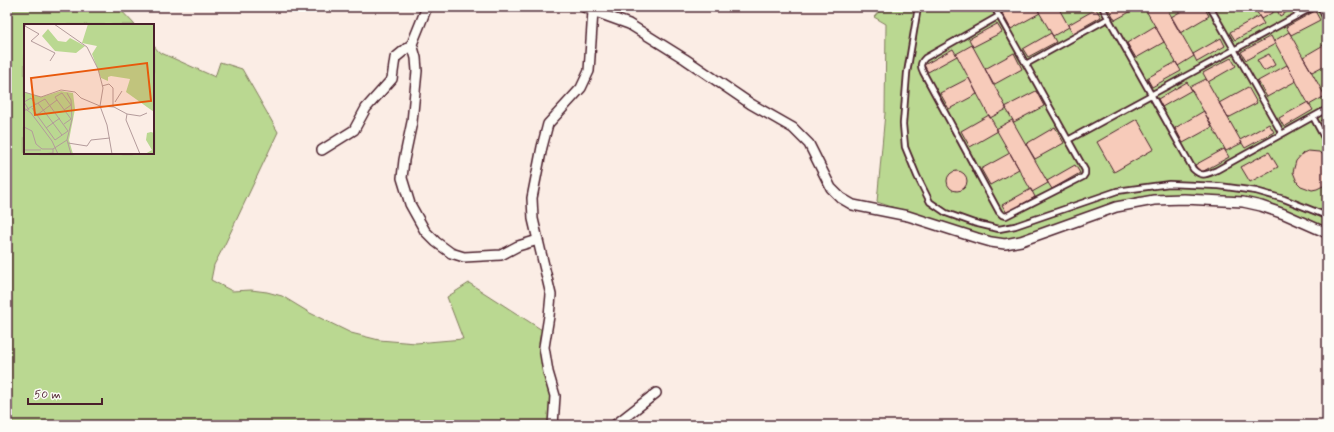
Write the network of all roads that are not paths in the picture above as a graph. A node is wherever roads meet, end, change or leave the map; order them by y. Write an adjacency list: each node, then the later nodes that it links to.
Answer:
1 (427, 7): 13 (street)
2 (584, 7): 9 (street)
3 (918, 7): 23 (lane)
4 (994, 7): 10 (lane)
5 (1102, 7): 11 (lane)
6 (1210, 7): 14 (lane)
7 (1313, 7): 14 (lane)
8 (1320, 7): 12 (lane)
9 (592, 9): 24 (street); 25 (street)
10 (999, 16): 15 (lane); 20 (lane)
11 (1109, 18): 15 (lane); 16 (lane)
12 (1327, 20)
13 (412, 44): 22 (street); 25 (street)
14 (1234, 49): 16 (lane); 19 (lane)
15 (1026, 64): 20 (lane)
16 (1151, 94): 19 (lane); 20 (lane)
17 (1327, 109): 18 (lane)
18 (1313, 117): 19 (lane); 21 (lane)
19 (1282, 134)
20 (1068, 140)
21 (1327, 143)
22 (322, 150)
23 (1327, 216)
24 (1327, 233)
25 (538, 240): 27 (street)
26 (656, 393): 28 (street)
27 (554, 425)
28 (616, 425)

